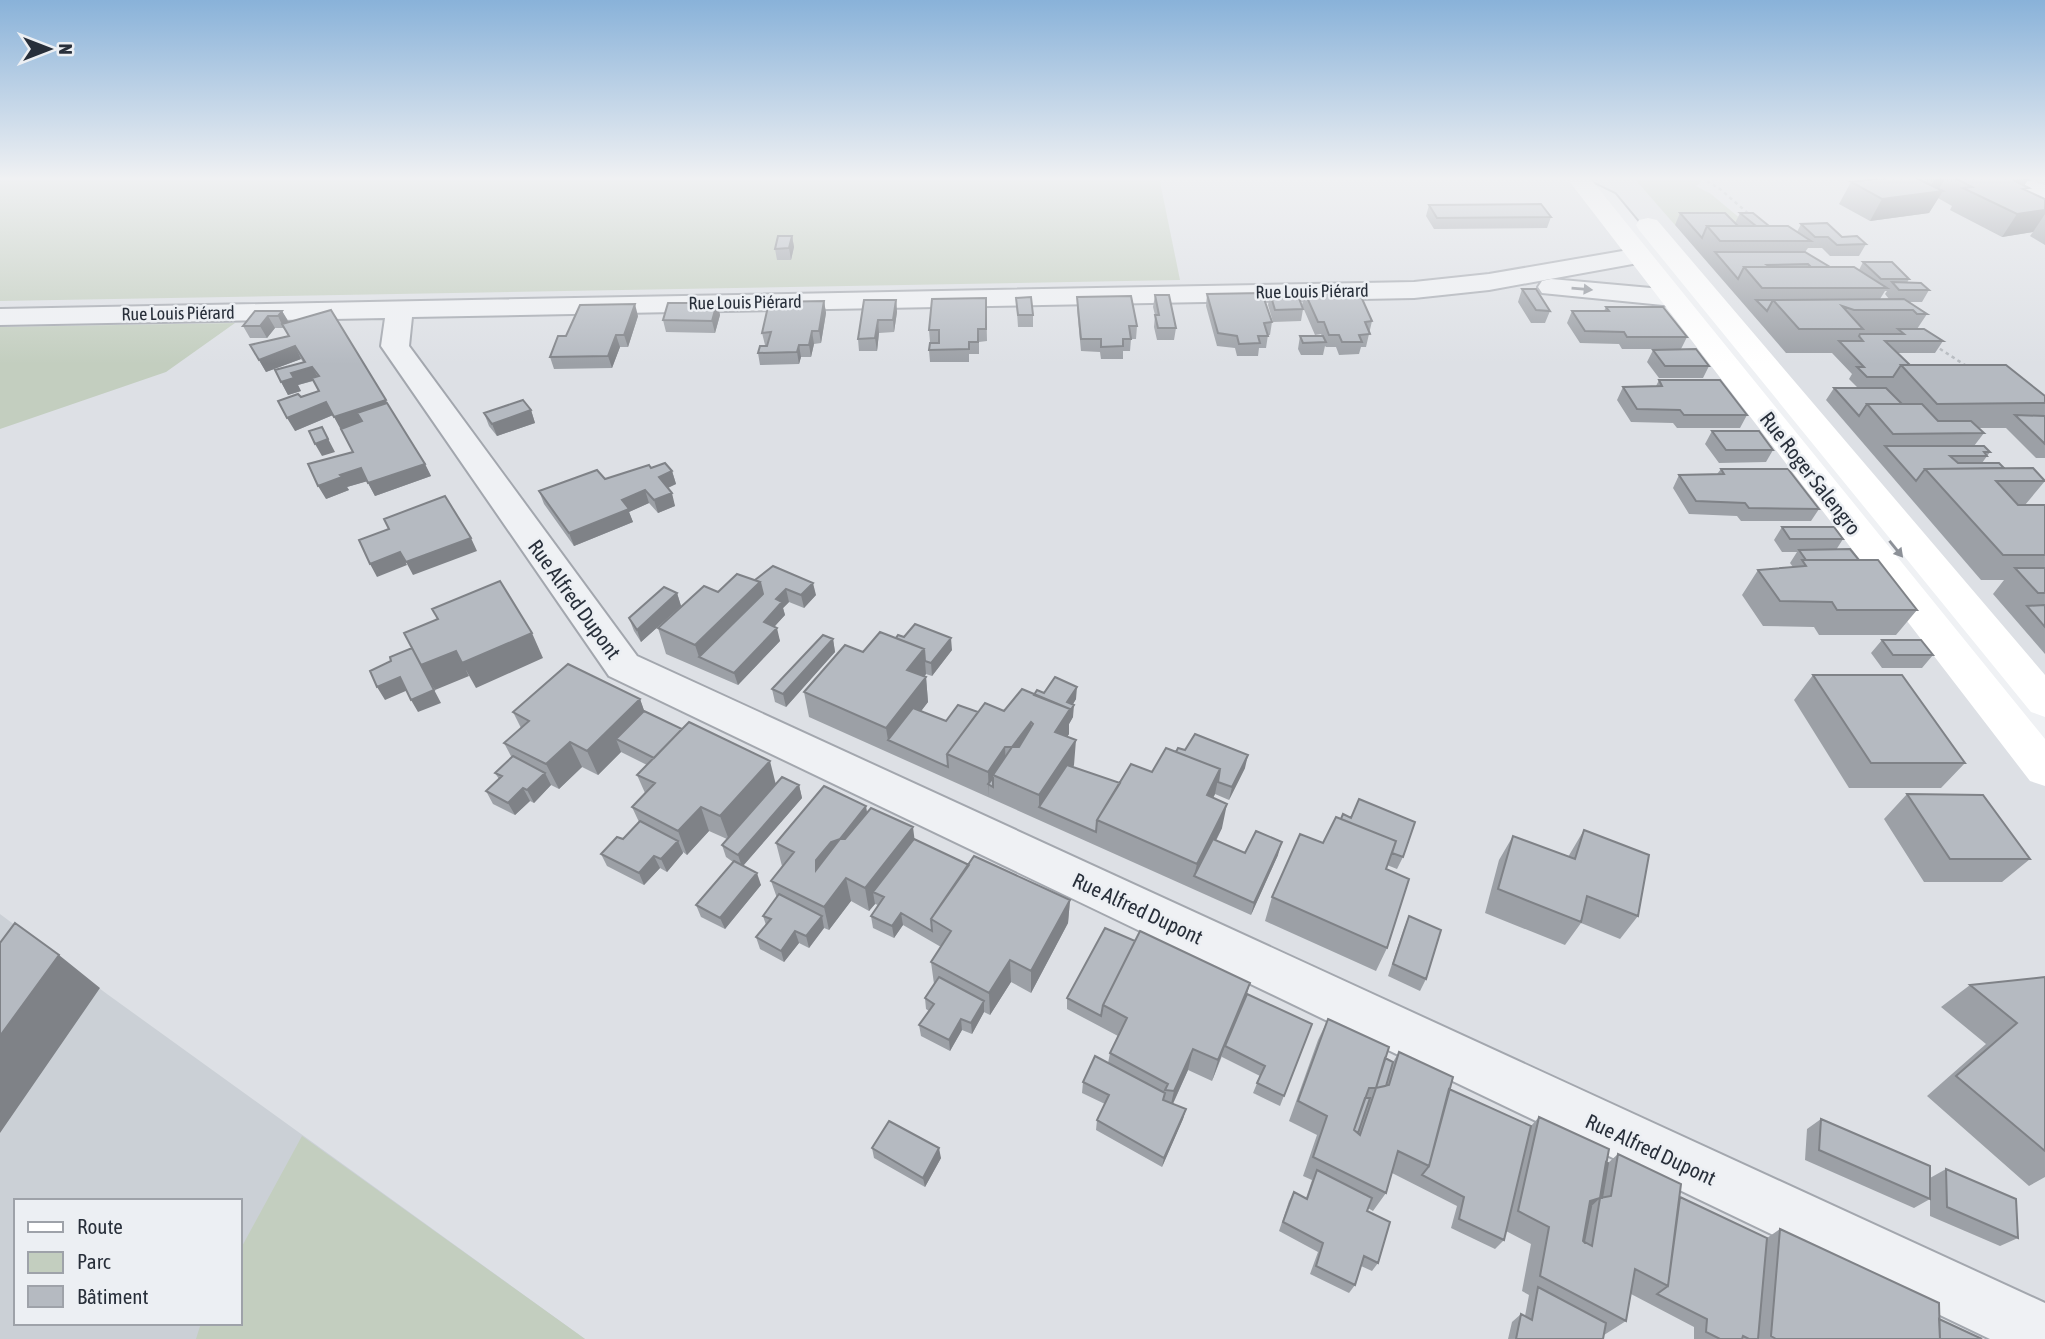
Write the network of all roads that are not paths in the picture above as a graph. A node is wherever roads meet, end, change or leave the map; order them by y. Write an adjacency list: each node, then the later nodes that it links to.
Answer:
1 (1629, 239): 4 (main road, Rue Roger Salengro)
2 (1642, 239): 9 (main road, Rue Roger Salengro)
3 (1644, 239): 10 (lane, one-way to 10)
4 (1640, 256): 5 (street, Rue Louis Piérard); 6 (main road, Rue Roger Salengro)
5 (1489, 282): 6 (street, Rue Louis Piérard, one-way to 6); 7 (street, Rue Louis Piérard)
6 (1673, 298): 11 (main road, Rue Roger Salengro)
7 (405, 308): 8 (street, Rue Louis Piérard); 12 (street, Rue Alfred Dupont)
8 (0, 317)
9 (2045, 702)
10 (2045, 733)
11 (2045, 769)
12 (2045, 1334)

